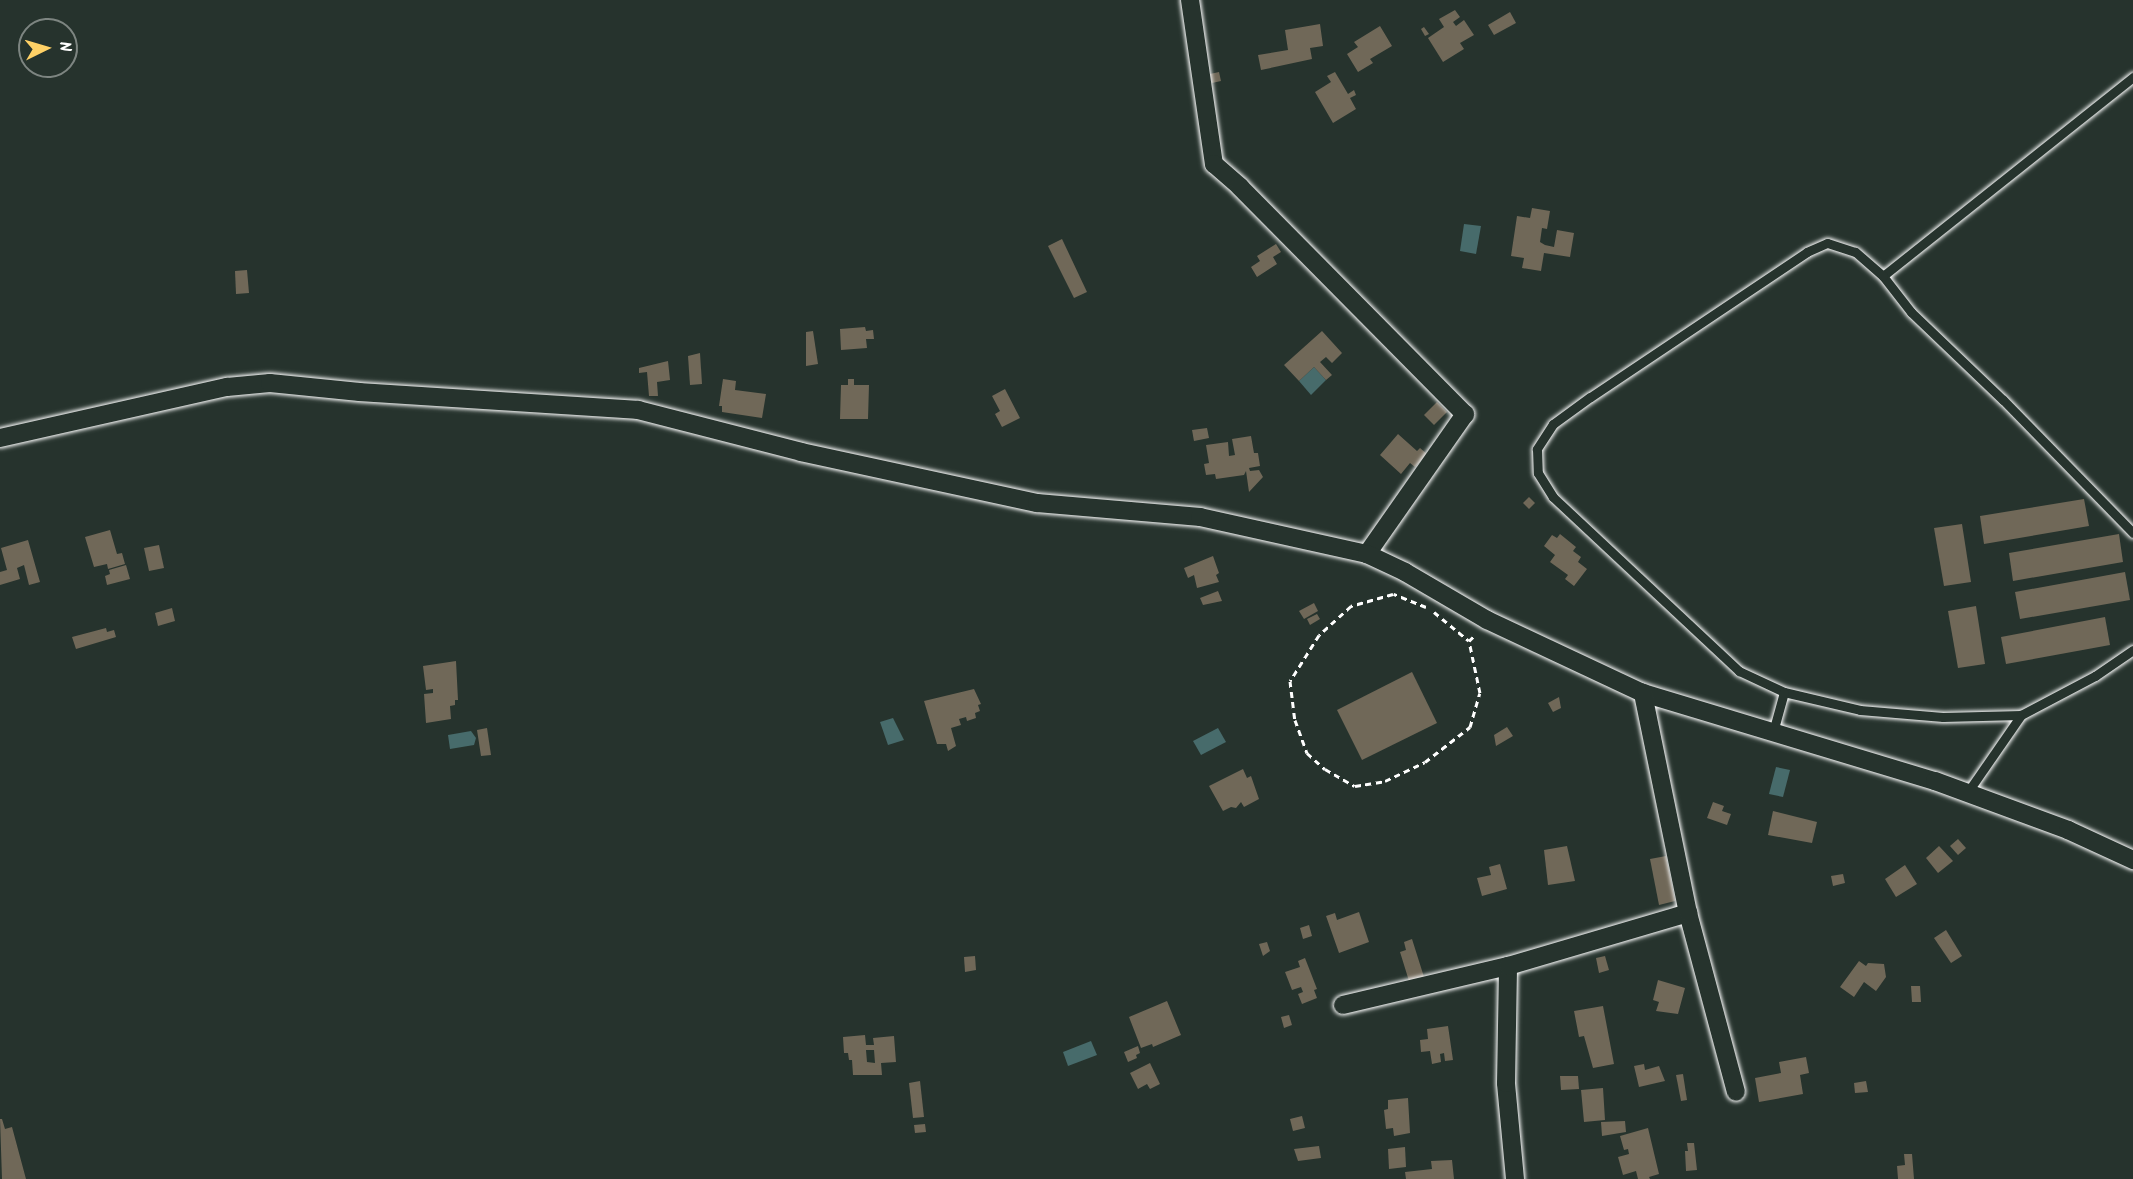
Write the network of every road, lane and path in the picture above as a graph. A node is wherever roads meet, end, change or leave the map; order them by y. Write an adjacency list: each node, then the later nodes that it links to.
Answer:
1 (1190, 0): 6 (street)
2 (2133, 77): 3 (lane)
3 (1883, 276): 5 (lane); 10 (lane)
4 (0, 438): 6 (street)
5 (2133, 533)
6 (1367, 554): 7 (street)
7 (1487, 620): 8 (path); 11 (street)
8 (1469, 642): 8 (path)
9 (2133, 650): 12 (lane)
10 (1784, 692): 12 (lane); 13 (lane)
11 (1643, 693): 13 (street); 16 (street)
12 (2021, 716): 14 (lane)
13 (1773, 732): 14 (street)
14 (1967, 793): 15 (street)
15 (2133, 860)
16 (1688, 913): 17 (street); 19 (street)
17 (1508, 966): 18 (street); 20 (street)
18 (1343, 1005)
19 (1736, 1092)
20 (1515, 1179)

